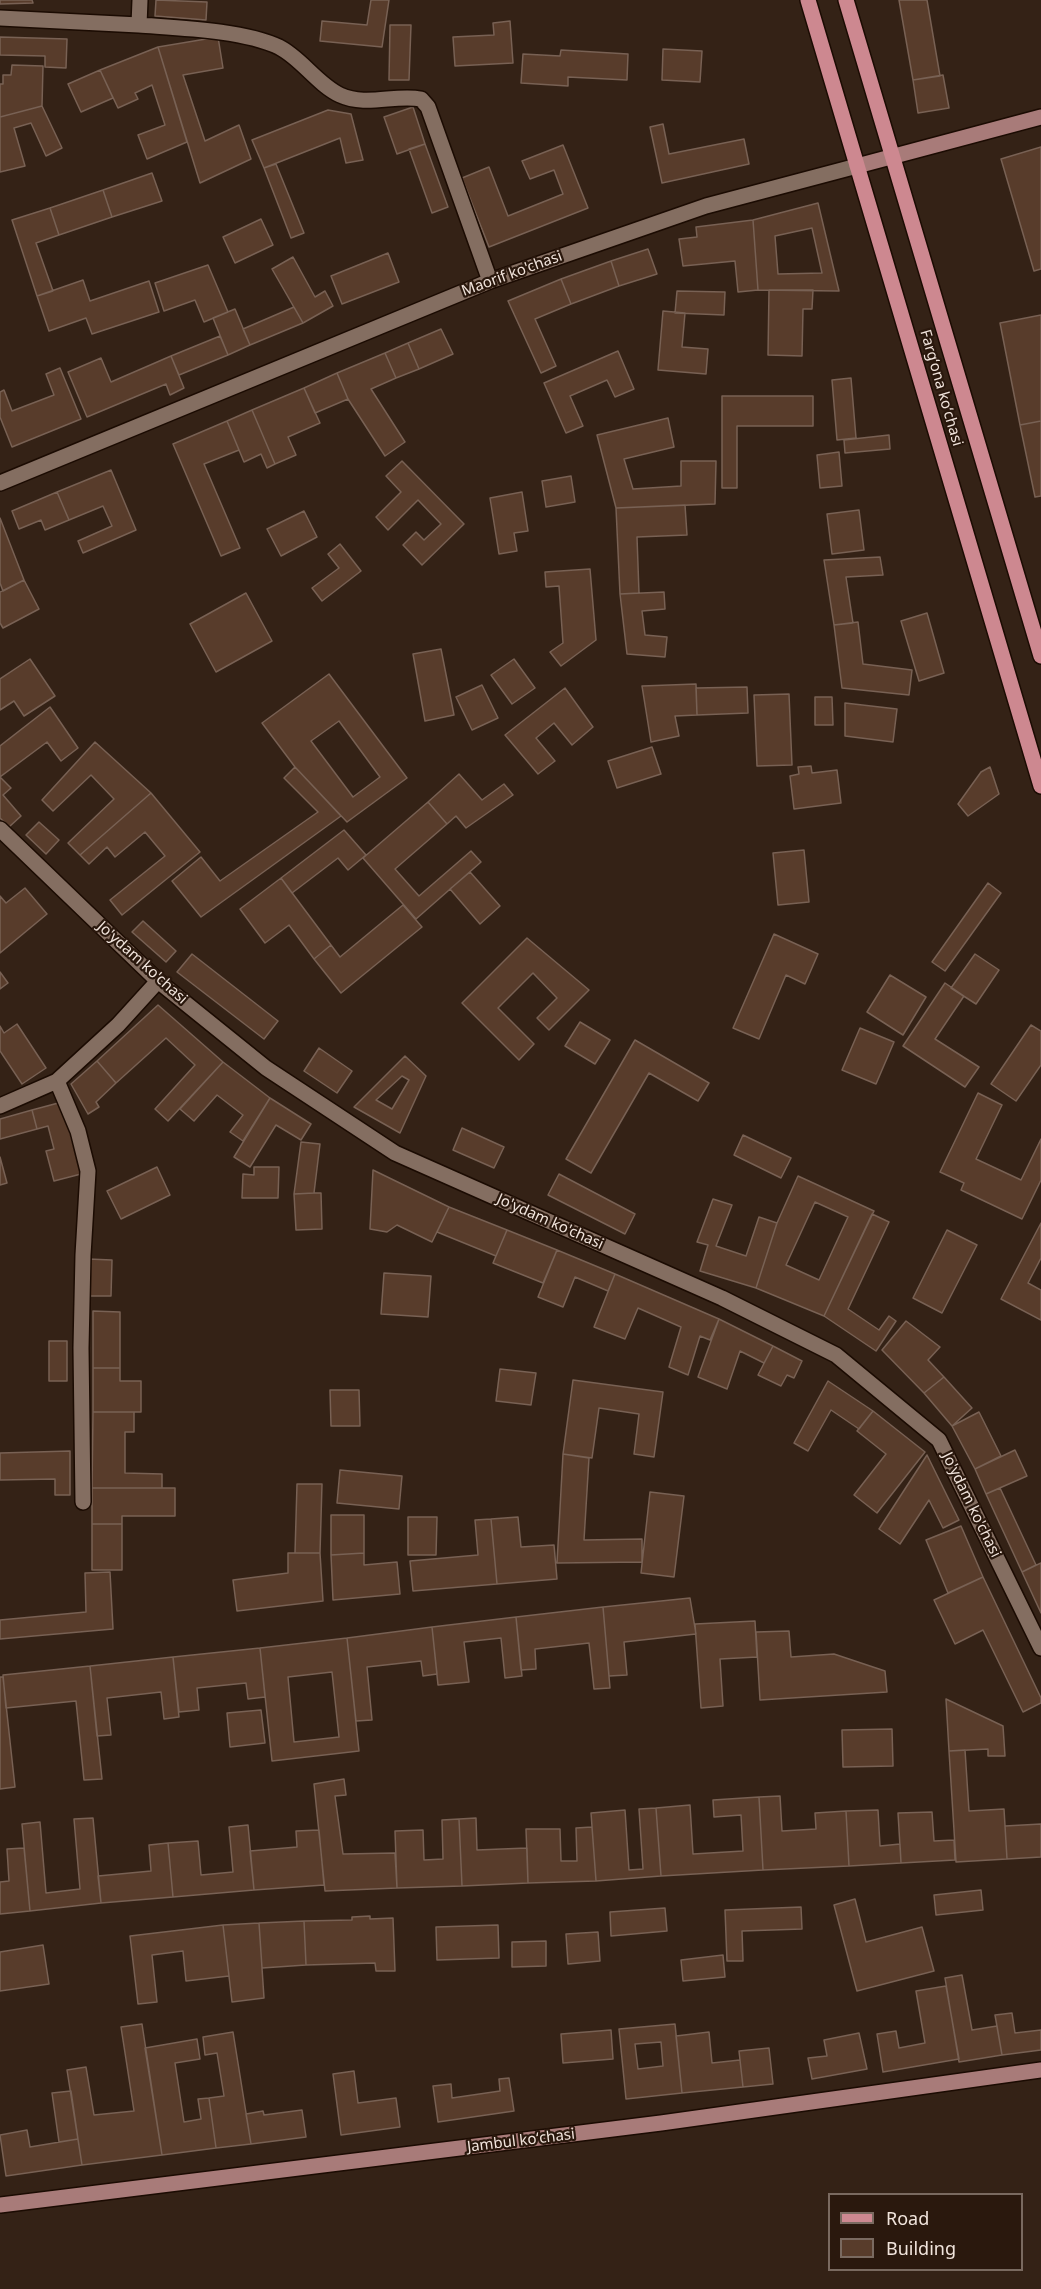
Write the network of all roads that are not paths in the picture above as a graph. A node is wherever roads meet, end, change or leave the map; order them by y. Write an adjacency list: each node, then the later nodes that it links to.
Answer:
1 (140, 0): 5 (street)
2 (807, 0): 8 (main road, Fargʻona koʻchasi)
3 (846, 0): 7 (main road, Fargʻona koʻchasi)
4 (0, 18): 5 (street)
5 (139, 25): 9 (street)
6 (1041, 117): 7 (street, Maorif ko'chasi)
7 (893, 157): 8 (street, Maorif ko'chasi); 11 (main road, Fargʻona koʻchasi)
8 (857, 166): 9 (street, Maorif ko'chasi); 12 (main road, Fargʻona koʻchasi)
9 (490, 281): 10 (street, Maorif ko'chasi)
10 (0, 483)
11 (1041, 656)
12 (1041, 786)
13 (0, 829): 14 (street, Jo'ydam ko'chasi)
14 (158, 981): 15 (street); 18 (street, Jo'ydam ko'chasi)
15 (57, 1081): 16 (street); 17 (street)
16 (0, 1106)
17 (83, 1502)
18 (1041, 1648)
19 (1041, 2070): 20 (street, Jambul koʻchasi)
20 (0, 2205)

